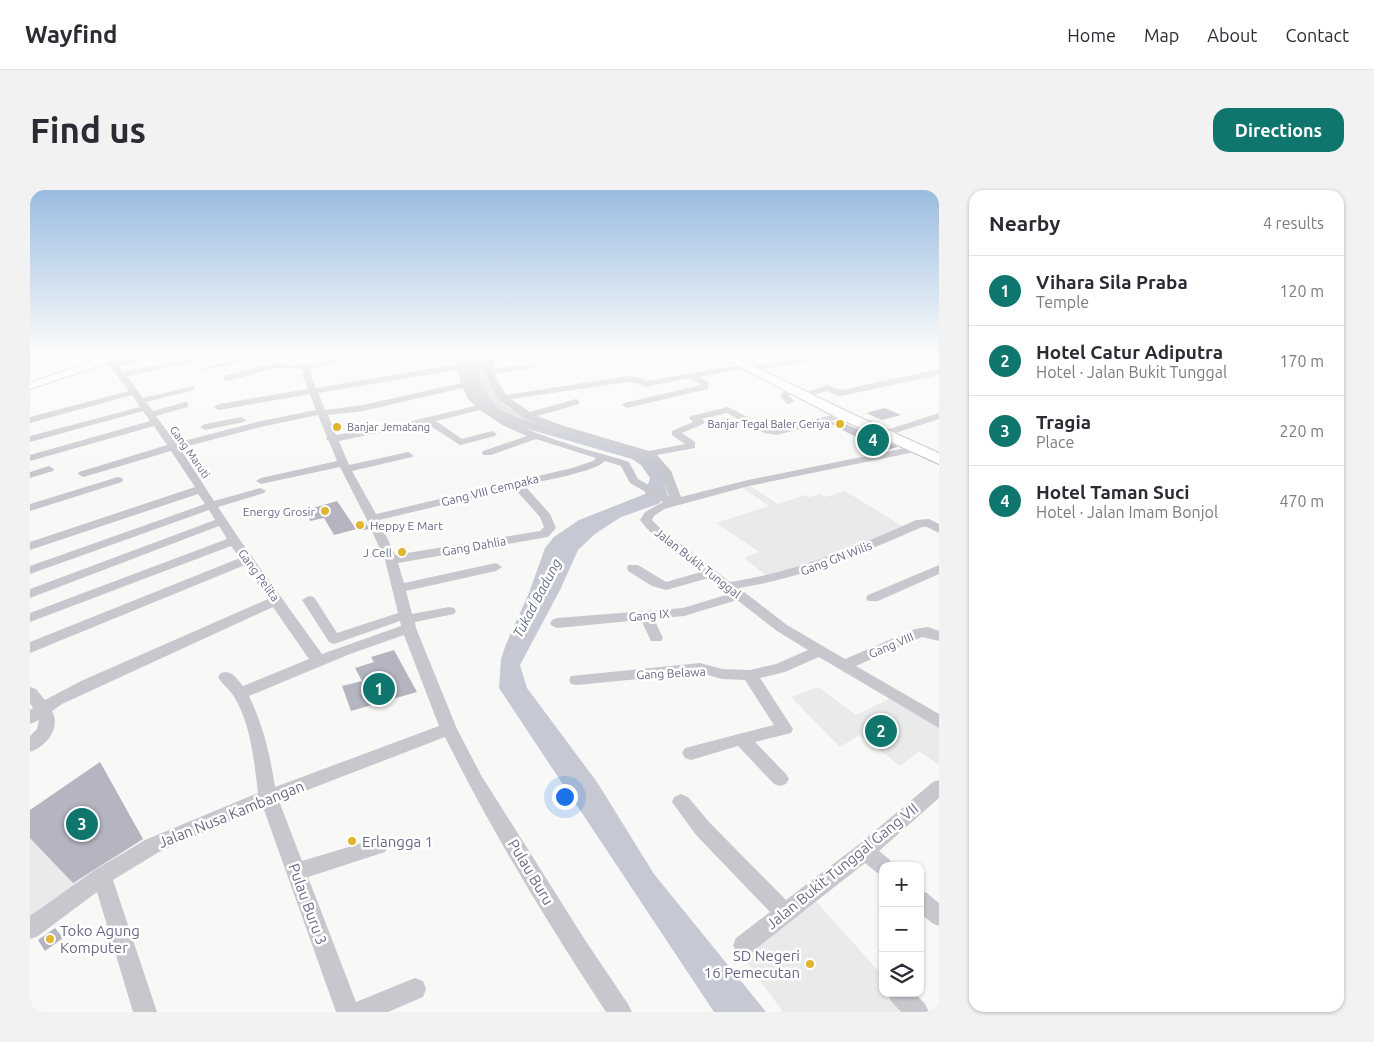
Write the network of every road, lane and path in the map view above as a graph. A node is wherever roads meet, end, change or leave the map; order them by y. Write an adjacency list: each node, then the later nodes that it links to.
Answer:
1 (133, 392): 25 (street)
2 (134, 392): 21 (street, Gang Maruti)
3 (183, 392): 21 (street)
4 (299, 392): 18 (street)
5 (313, 392): 20 (street)
6 (429, 392): 20 (street)
7 (470, 392): 19 (street)
8 (512, 392): 13 (street)
9 (522, 392): 13 (street)
10 (682, 392): 17 (street)
11 (789, 392): 14 (highway)
12 (806, 392): 14 (street)
13 (500, 395): 23 (street)
14 (793, 395): 22 (highway)
15 (576, 402): 23 (street)
16 (185, 405): 21 (street)
17 (627, 405)
18 (219, 407)
19 (481, 407): 26 (street); 30 (street)
20 (321, 410): 27 (street); 32 (street); 33 (street)
21 (148, 412): 31 (street); 33 (street, Gang Maruti); 39 (street)
22 (843, 415): 29 (highway); 37 (street)
23 (527, 416): 37 (street)
24 (939, 416): 29 (street)
25 (30, 420)
26 (428, 420): 28 (street); 32 (street)
27 (205, 427)
28 (492, 434)
29 (883, 434): 34 (highway)
30 (536, 436): 35 (street); 38 (street)
31 (30, 439)
32 (331, 439): 42 (street)
33 (170, 443): 41 (street); 44 (street); 48 (street, Gang Maruti)
34 (915, 449): 40 (highway); 49 (street, Jalan Bukit Tunggal)
35 (488, 453)
36 (408, 454): 42 (street)
37 (648, 454): 49 (street)
38 (603, 456): 47 (street, Gang VIII Cempaka); 49 (street)
39 (30, 458)
40 (939, 459)
41 (96, 461)
42 (344, 466): 50 (street); 52 (street)
43 (49, 469): 45 (street)
44 (83, 474)
45 (30, 475)
46 (118, 480): 51 (street)
47 (516, 483): 52 (street, Gang VIII Cempaka); 58 (street, Gang Dahlia)
48 (201, 489): 50 (street, Gang Pelita); 56 (street)
49 (672, 501): 63 (street, Jalan Bukit Tunggal)
50 (212, 505): 53 (street, Gang Pelita); 62 (street)
51 (30, 508)
52 (372, 518): 58 (street)
53 (222, 521): 55 (street, Gang Pelita); 66 (street)
54 (939, 529): 65 (street, Gang GN Wilis)
55 (234, 540): 57 (street, Gang Pelita); 72 (street)
56 (30, 546)
57 (247, 560): 68 (street, Gang Pelita); 77 (street)
58 (391, 560): 64 (street)
59 (496, 567): 64 (street)
60 (632, 568): 63 (street)
61 (939, 569): 67 (street)
62 (30, 570)
63 (711, 573): 65 (street, Jalan Bukit Tunggal)
64 (400, 588): 73 (street)
65 (733, 591): 71 (street, Gang IX); 78 (street, Jalan Bukit Tunggal)
66 (30, 594)
67 (873, 598)
68 (277, 600): 79 (street, Gang Pelita); 86 (street)
69 (309, 600): 73 (street)
70 (449, 611): 73 (street)
71 (646, 616): 74 (street, Gang IX); 76 (street)
72 (30, 618)
73 (407, 621): 79 (street); 89 (street)
74 (557, 623)
75 (939, 636): 80 (street, Gang VIII)
76 (656, 638)
77 (30, 648)
78 (820, 651): 80 (street, Jalan Bukit Tunggal); 81 (street, Gang Belawa)
79 (318, 660): 85 (street)
80 (844, 665): 88 (street, Jalan Bukit Tunggal)
81 (750, 675): 83 (street, Gang Belawa); 90 (street)
82 (226, 677): 85 (street, Pulau Buru 3)
83 (577, 680)
84 (30, 693): 86 (street)
85 (240, 693): 95 (street, Pulau Buru 3)
86 (44, 708): 87 (street); 91 (street)
87 (30, 718)
88 (939, 722)
89 (448, 729): 95 (street, Jalan Nusa Kambangan); 112 (street, Pulau Buru)
90 (740, 739): 92 (street); 93 (street)
91 (30, 745)
92 (691, 753)
93 (780, 779)
94 (937, 793): 98 (street, Jalan Bukit Tunggal Gang VII)
95 (268, 797): 100 (street, Pulau Buru 3); 101 (street, Jalan Nusa Kambangan)
96 (681, 802): 103 (street)
97 (378, 846): 100 (street)
98 (865, 851): 99 (street); 103 (street, Jalan Bukit Tunggal Gang VII)
99 (879, 863)
100 (297, 872): 110 (street, Pulau Buru 3)
101 (102, 876): 105 (street, Jalan Nusa Kambangan); 109 (street)
102 (924, 903): 104 (street)
103 (784, 912): 106 (street, Jalan Bukit Tunggal Gang VII)
104 (939, 916)
105 (30, 929)
106 (744, 944)
107 (415, 989): 111 (street)
108 (903, 997): 113 (street)
109 (145, 1012)
110 (348, 1012)
111 (361, 1012)
112 (620, 1012)
113 (917, 1012)

